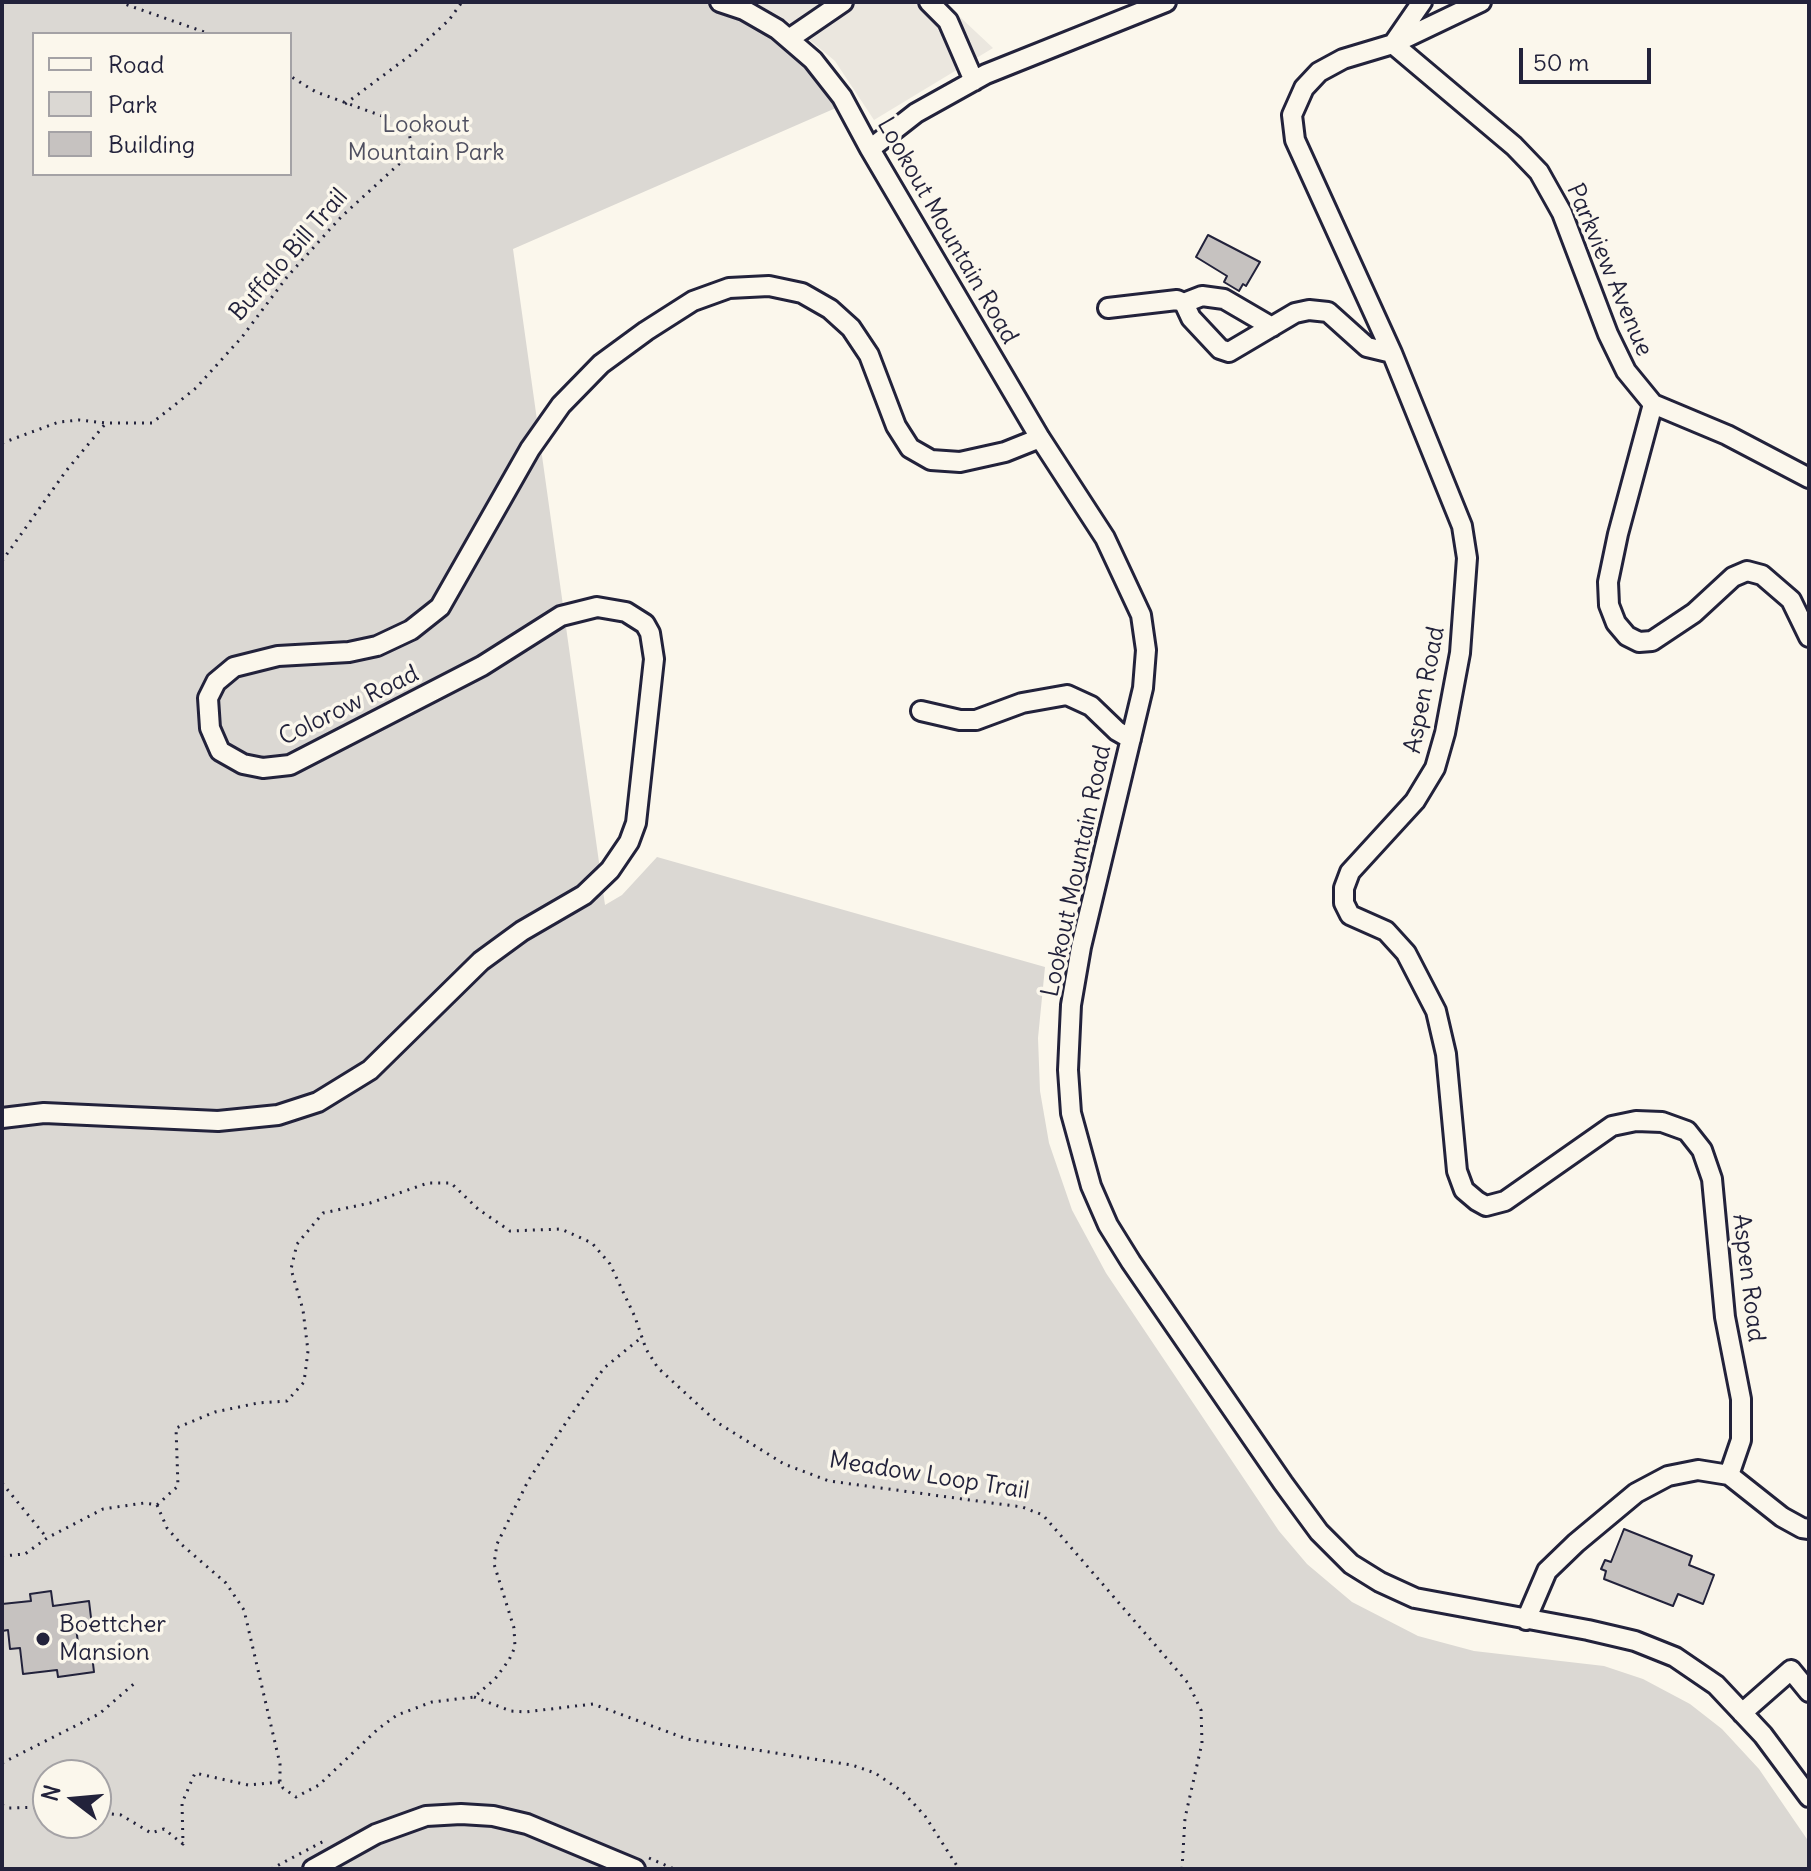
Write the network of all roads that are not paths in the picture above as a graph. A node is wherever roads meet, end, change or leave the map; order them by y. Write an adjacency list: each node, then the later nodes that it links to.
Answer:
1 (720, 2): 7 (street, Lookout Mountain Road)
2 (843, 2): 7 (street)
3 (929, 2): 9 (street)
4 (1166, 2): 9 (street)
5 (1422, 2): 8 (street)
6 (1481, 2): 8 (street, Aspen Road)
7 (789, 39): 10 (street, Lookout Mountain Road)
8 (1393, 44): 14 (street, Aspen Road); 15 (street, Parkview Avenue)
9 (974, 81): 10 (street)
10 (870, 149): 16 (street, Lookout Mountain Road)
11 (1184, 303): 12 (street); 13 (street); 13 (street)
12 (1108, 308)
13 (1272, 327): 14 (street)
14 (1392, 353): 22 (street, Aspen Road)
15 (1653, 404): 17 (street, Parkview Avenue); 18 (street)
16 (1040, 438): 20 (street, Lookout Mountain Road); 21 (street, Colorow Road)
17 (1809, 478)
18 (1809, 637)
19 (921, 711): 20 (street)
20 (1131, 739): 24 (street, Lookout Mountain Road)
21 (2, 1118)
22 (1729, 1475): 23 (street); 24 (street)
23 (1809, 1529)
24 (1526, 1620): 26 (street, Lookout Mountain Road)
25 (1809, 1692): 26 (street)
26 (1742, 1713): 27 (street, Lookout Mountain Road)
27 (1809, 1797)
28 (313, 1869): 29 (street)
29 (635, 1869)

